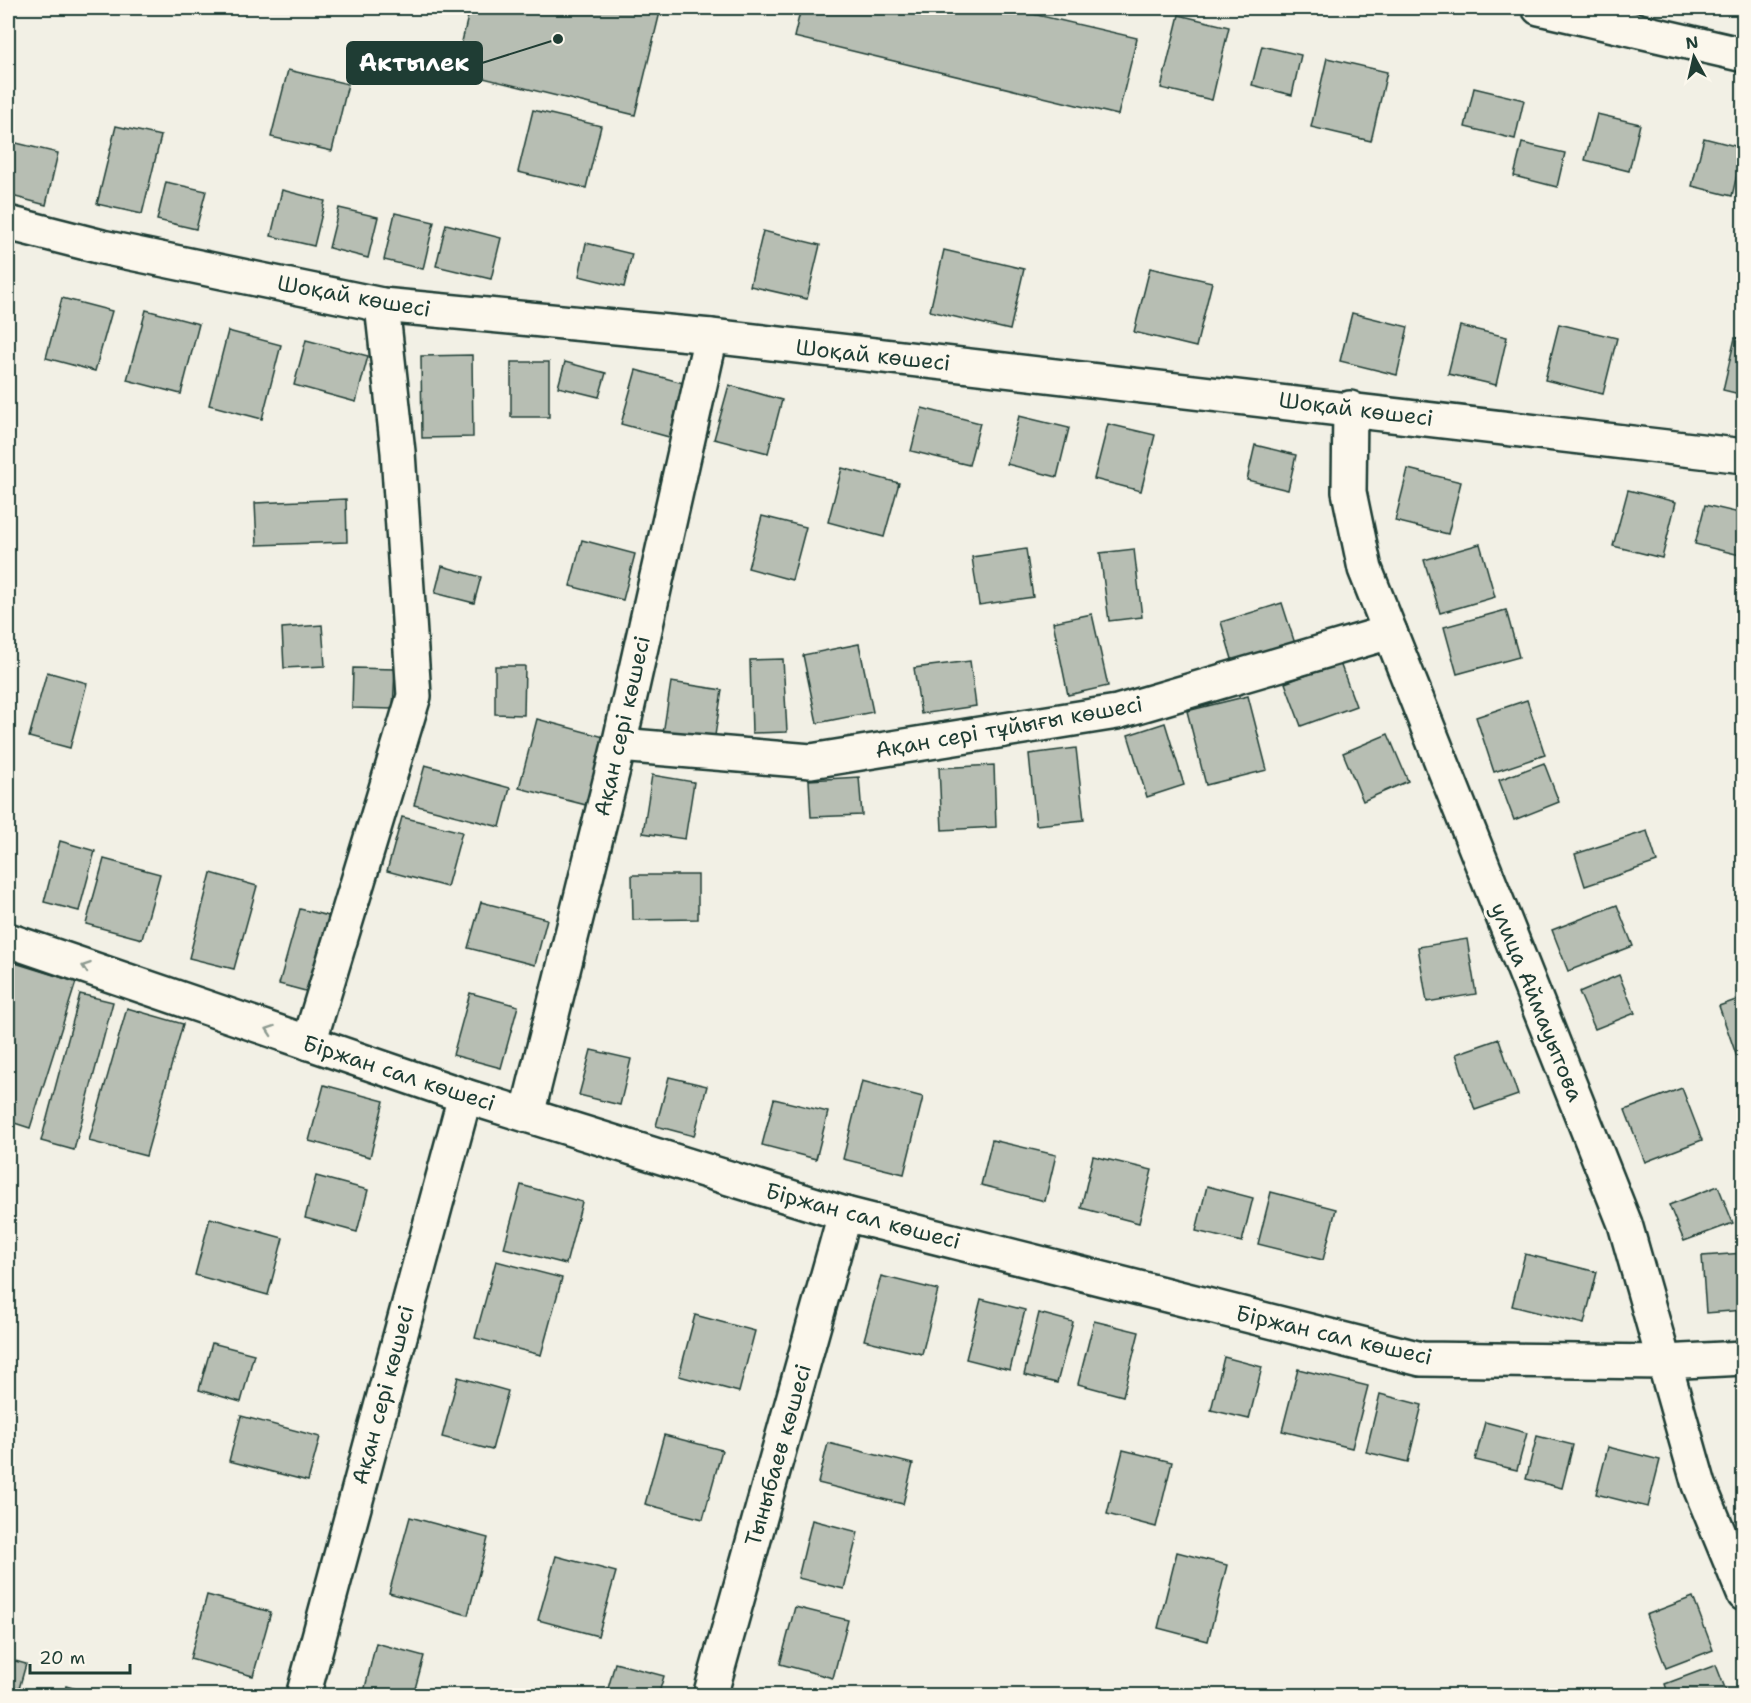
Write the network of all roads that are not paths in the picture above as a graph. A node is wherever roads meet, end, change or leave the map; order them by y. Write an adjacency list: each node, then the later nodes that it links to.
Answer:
1 (1539, 8): 2 (street)
2 (1743, 55)
3 (8, 223): 4 (street, Шоқай көшесі)
4 (382, 305): 5 (street, Шоқай көшесі); 11 (street)
5 (711, 336): 6 (street, Шоқай көшесі); 9 (street, Ақан сері көшесі)
6 (1350, 408): 7 (street, Шоқай көшесі); 8 (street, улица Аймауытова)
7 (1743, 456)
8 (1390, 632): 9 (street, Ақан сері тұйығы көшесі); 16 (street, улица Аймауытова)
9 (619, 745): 13 (street, Ақан сері көшесі)
10 (8, 940): 11 (street, Біржан сал көшесі, one-way to 10)
11 (309, 1043): 12 (street, Біржан сал көшесі)
12 (465, 1096): 13 (street, Біржан сал көшесі); 18 (street, Ақан сері көшесі)
13 (527, 1115): 14 (street, Біржан сал көшесі)
14 (845, 1214): 16 (street, Біржан сал көшесі); 19 (street, Тыныбаев көшесі)
15 (1743, 1358): 16 (street, Біржан сал көшесі)
16 (1663, 1362): 17 (street, улица Аймауытова)
17 (1743, 1594)
18 (303, 1695)
19 (710, 1695)

